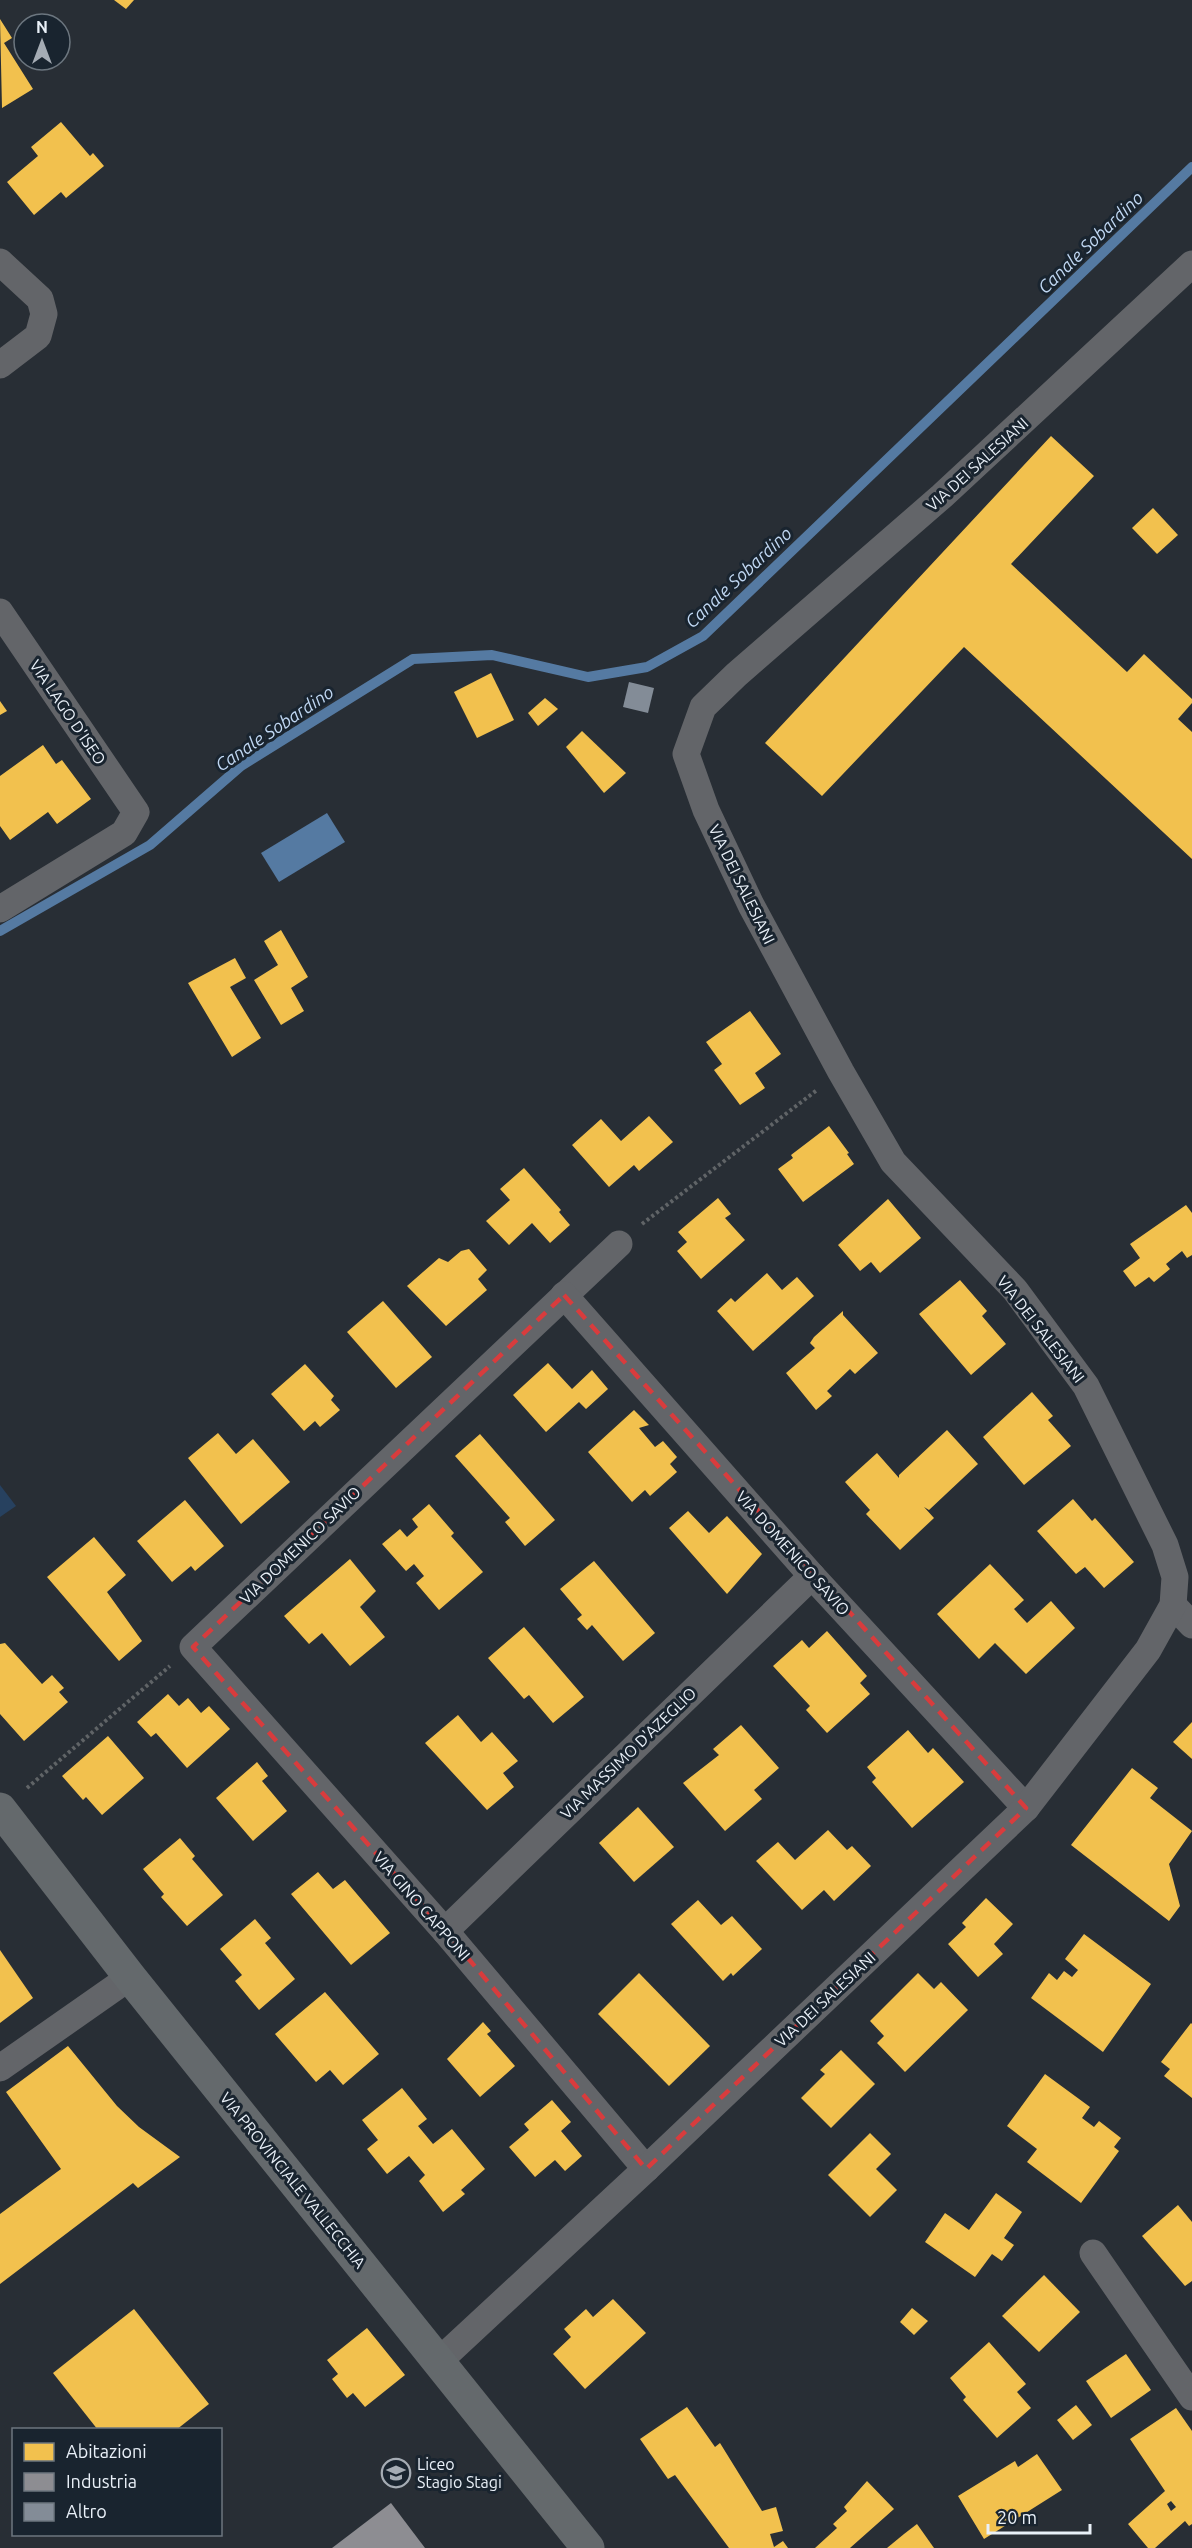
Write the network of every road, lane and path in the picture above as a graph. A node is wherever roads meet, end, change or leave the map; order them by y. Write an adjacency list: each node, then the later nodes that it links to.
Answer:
1 (0, 262): 3 (street)
2 (1192, 264): 6 (street, VIA DEI SALESIANI)
3 (0, 365)
4 (0, 612): 5 (street, VIA LAGO D'ISEO)
5 (0, 909)
6 (840, 1072): 7 (path); 10 (street, VIA DEI SALESIANI)
7 (619, 1244): 8 (street, VIA DOMENICO SAVIO)
8 (564, 1295): 9 (street, VIA DOMENICO SAVIO); 12 (street, VIA DOMENICO SAVIO)
9 (812, 1576): 13 (street, VIA DOMENICO SAVIO); 15 (street, VIA MASSIMO D'AZEGLIO)
10 (1173, 1605): 11 (street); 13 (street, VIA DEI SALESIANI)
11 (1192, 1625)
12 (193, 1647): 14 (path); 15 (street, VIA GINO CAPPONI)
13 (1026, 1808): 18 (street, VIA DEI SALESIANI)
14 (0, 1810): 16 (main road, VIA PROVINCIALE VALLECCHIA)
15 (445, 1931): 18 (street, VIA GINO CAPPONI)
16 (130, 1977): 17 (street); 20 (main road, VIA PROVINCIALE VALLECCHIA)
17 (0, 2068)
18 (646, 2169): 20 (street, VIA DEI SALESIANI)
19 (1093, 2253): 21 (street)
20 (438, 2362): 22 (main road, VIA PROVINCIALE VALLECCHIA)
21 (1192, 2397)
22 (588, 2548)

